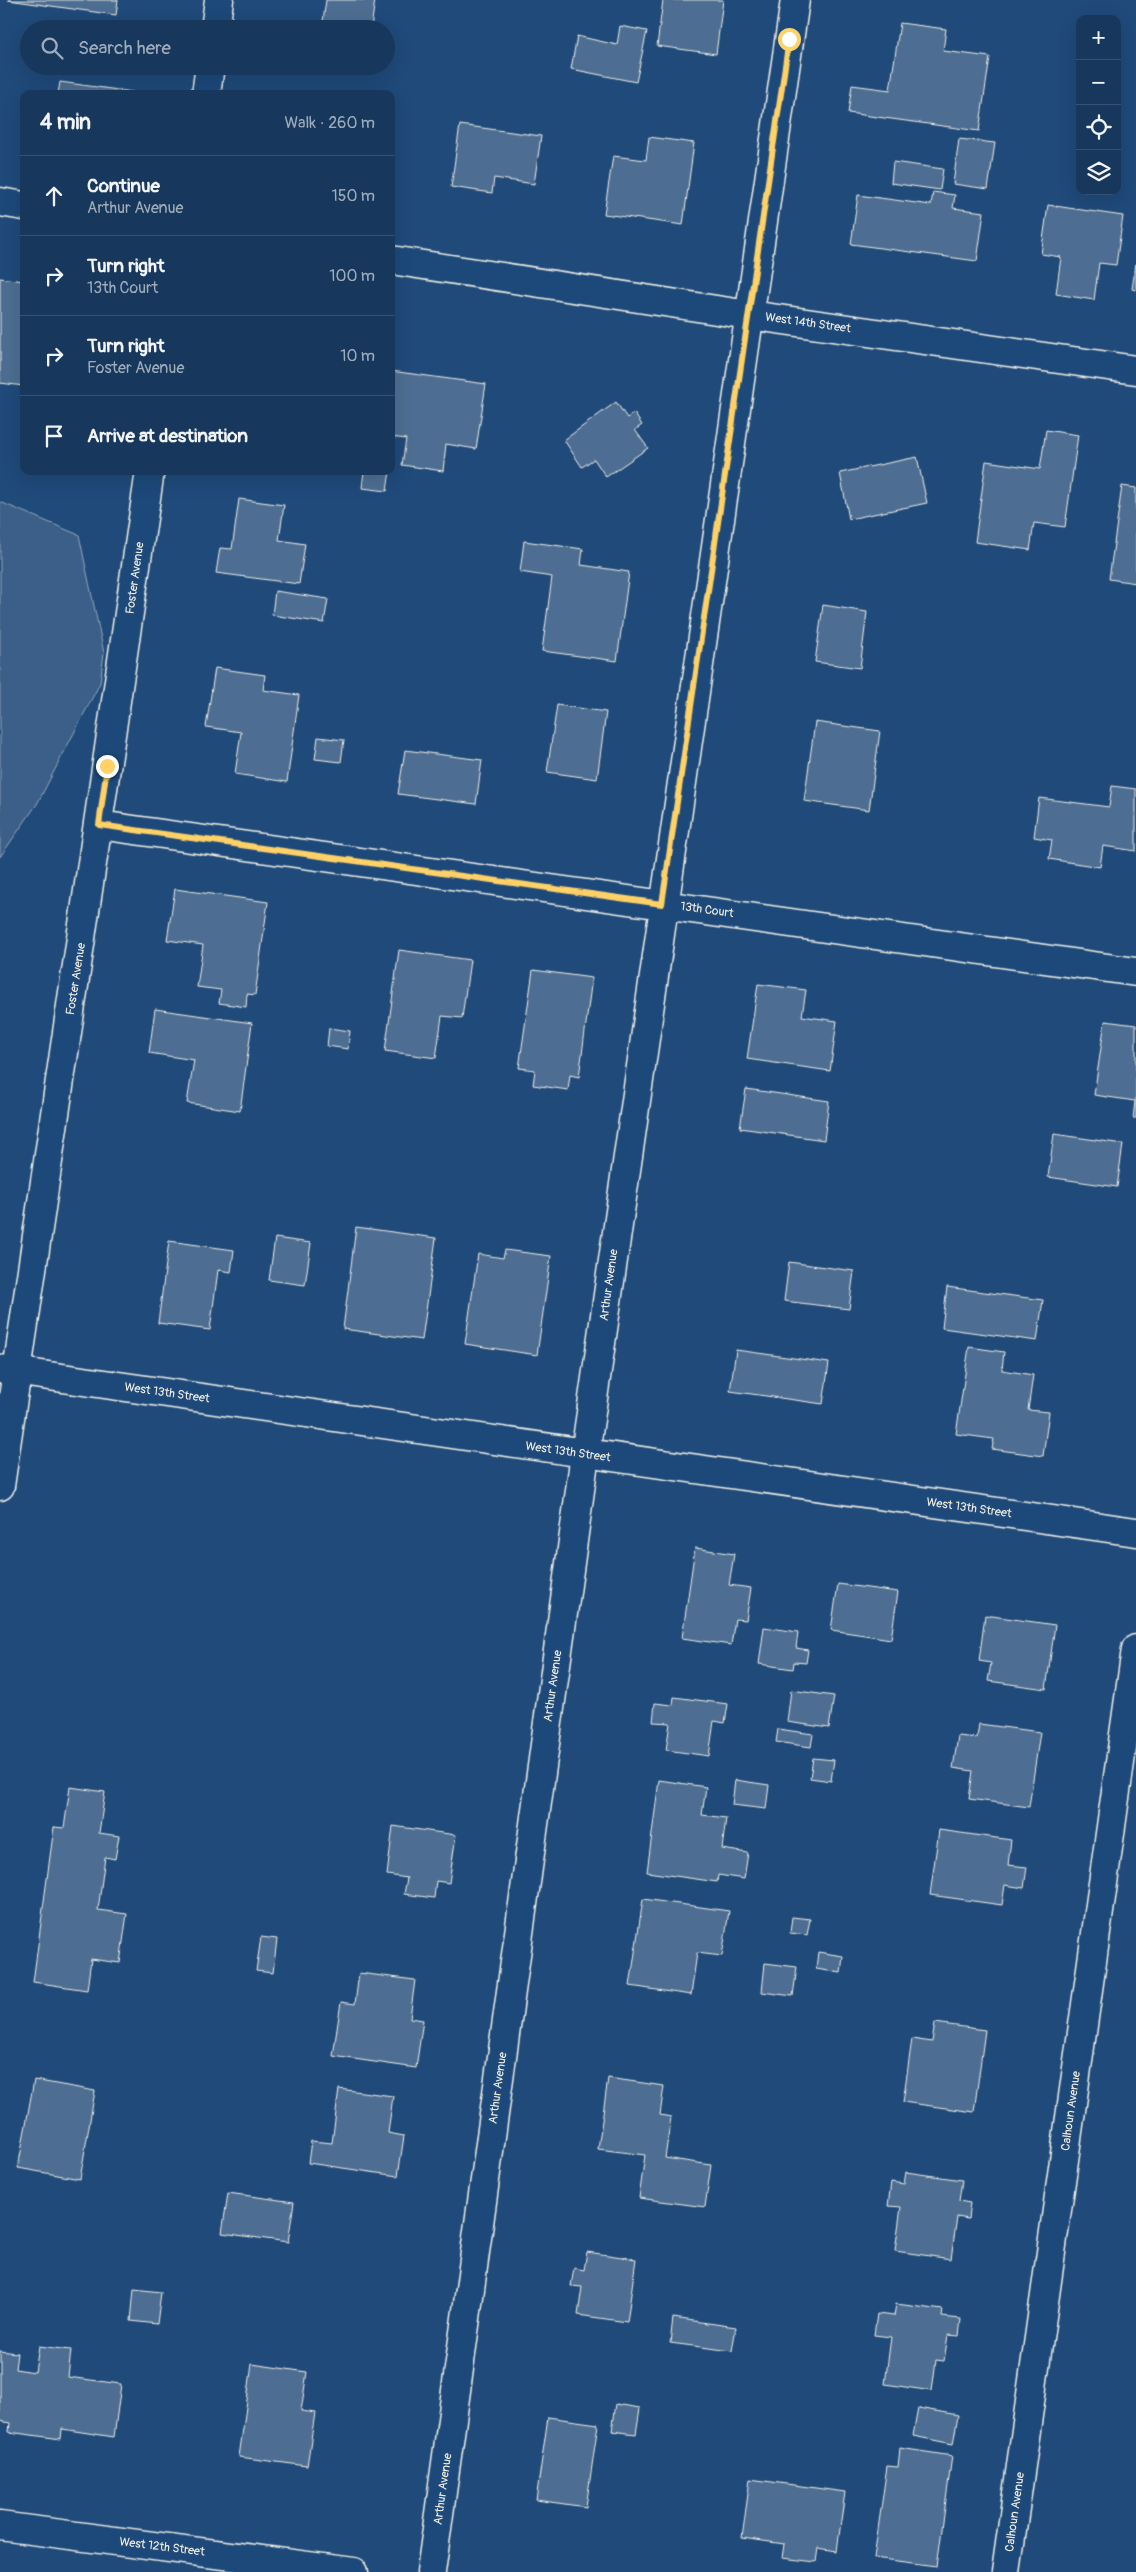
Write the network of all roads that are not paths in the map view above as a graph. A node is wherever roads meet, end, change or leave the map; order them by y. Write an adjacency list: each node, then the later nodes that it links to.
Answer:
1 (220, 0): 3 (street)
2 (795, 0): 9 (street, Arthur Avenue)
3 (217, 20)
4 (209, 75): 5 (street)
5 (207, 90)
6 (0, 202): 7 (street)
7 (20, 205)
8 (395, 261): 9 (street, West 14th Street)
9 (749, 315): 10 (street, West 14th Street); 13 (street, Arthur Avenue)
10 (1136, 370)
11 (149, 475): 12 (street, Foster Avenue)
12 (99, 825): 13 (street, 13th Court); 15 (street, Foster Avenue)
13 (662, 904): 14 (street, 13th Court); 16 (street, Arthur Avenue)
14 (1136, 972)
15 (8, 1370): 16 (street, West 13th Street); 17 (street, Foster Avenue)
16 (585, 1454): 18 (street, West 13th Street); 22 (street, Arthur Avenue)
17 (0, 1486)
18 (1136, 1532)
19 (1136, 1649): 23 (street, Calhoun Avenue)
20 (0, 2526): 21 (street, West 12th Street)
21 (354, 2572)
22 (431, 2572)
23 (1006, 2572)

